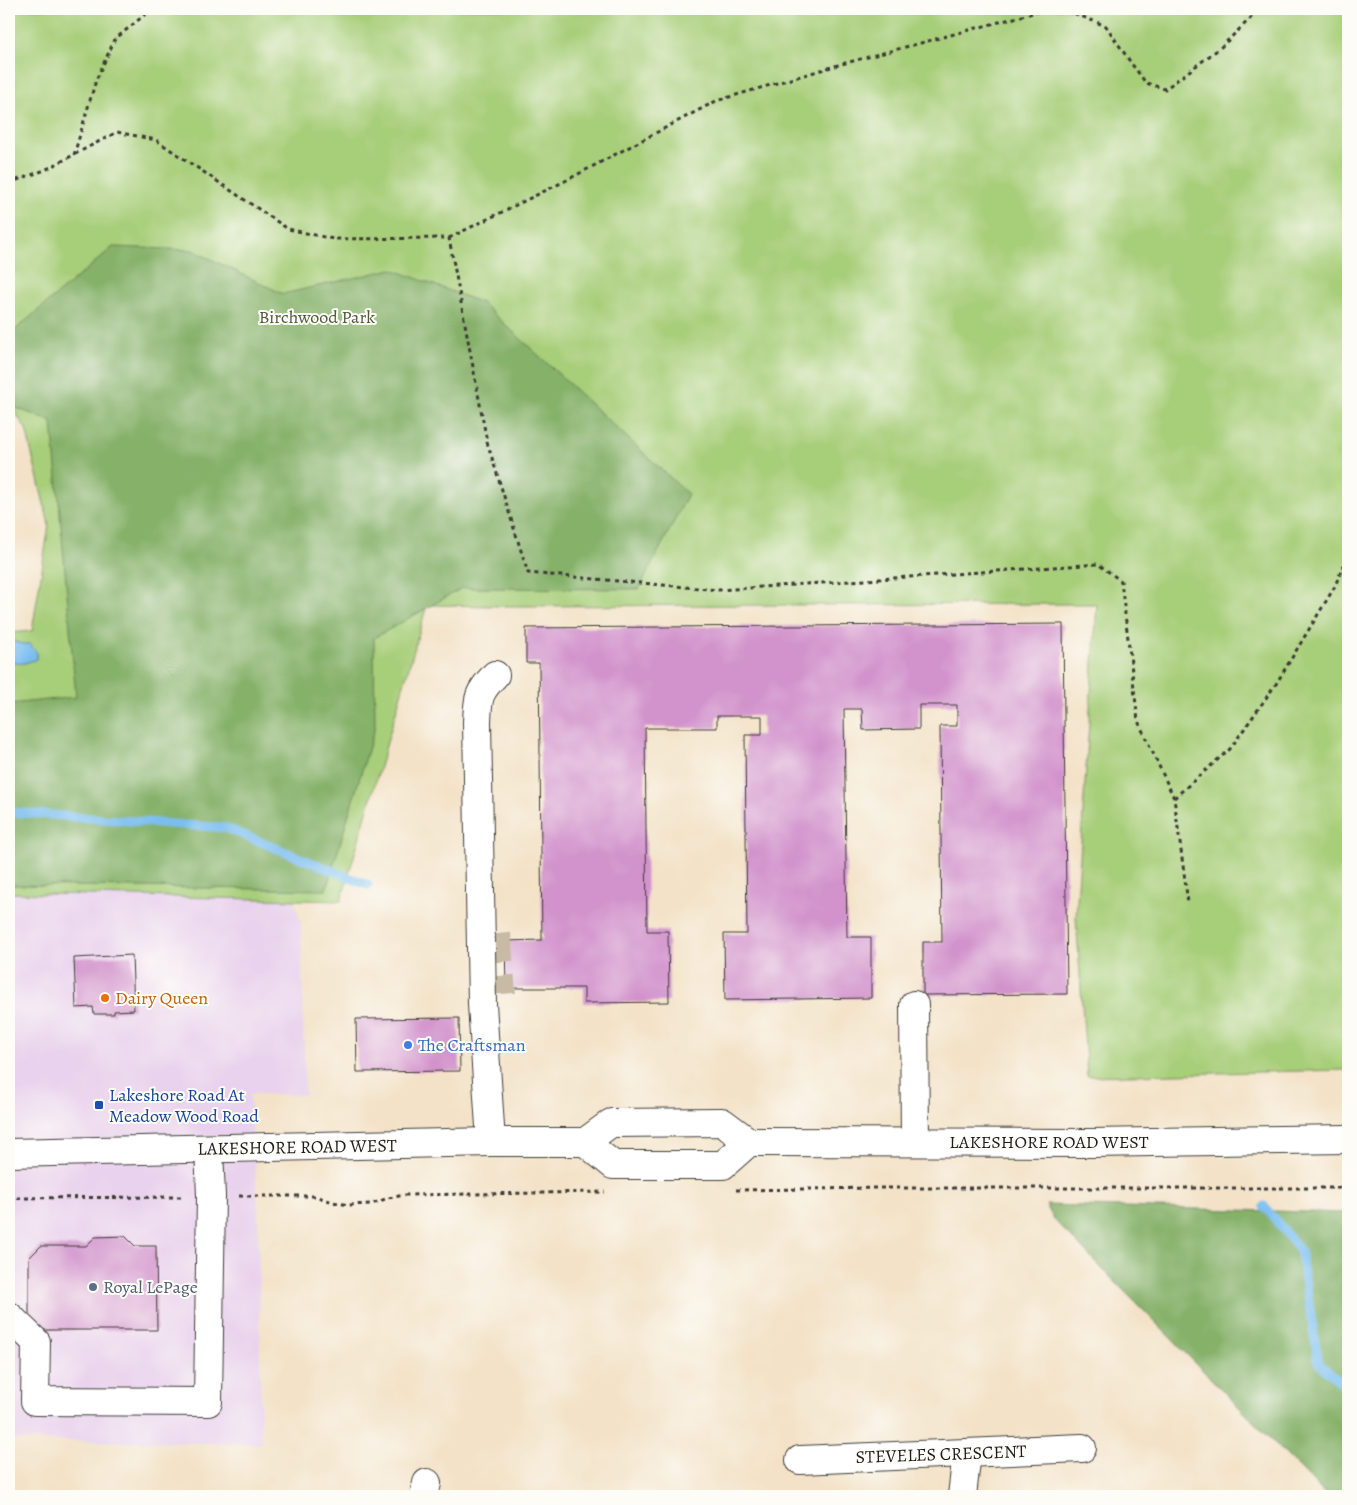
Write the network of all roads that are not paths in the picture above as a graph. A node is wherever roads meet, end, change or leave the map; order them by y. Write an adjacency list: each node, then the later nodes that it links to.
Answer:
1 (495, 676): 4 (main road)
2 (502, 994): 4 (main road)
3 (914, 1005): 9 (main road)
4 (483, 1013): 6 (main road)
5 (1348, 1139): 9 (main road, LAKESHORE ROAD WEST)
6 (491, 1142): 7 (main road, LAKESHORE ROAD WEST); 10 (main road, LAKESHORE ROAD WEST)
7 (585, 1142): 8 (main road); 8 (main road)
8 (749, 1142): 9 (main road, LAKESHORE ROAD WEST)
9 (915, 1142)
10 (209, 1149): 11 (main road, LAKESHORE ROAD WEST); 12 (main road)
11 (9, 1153)
12 (9, 1316)
13 (1082, 1448): 14 (main road, STEVELES CRESCENT)
14 (967, 1453): 15 (main road, STEVELES CRESCENT); 16 (main road)
15 (800, 1460)
16 (962, 1496)

